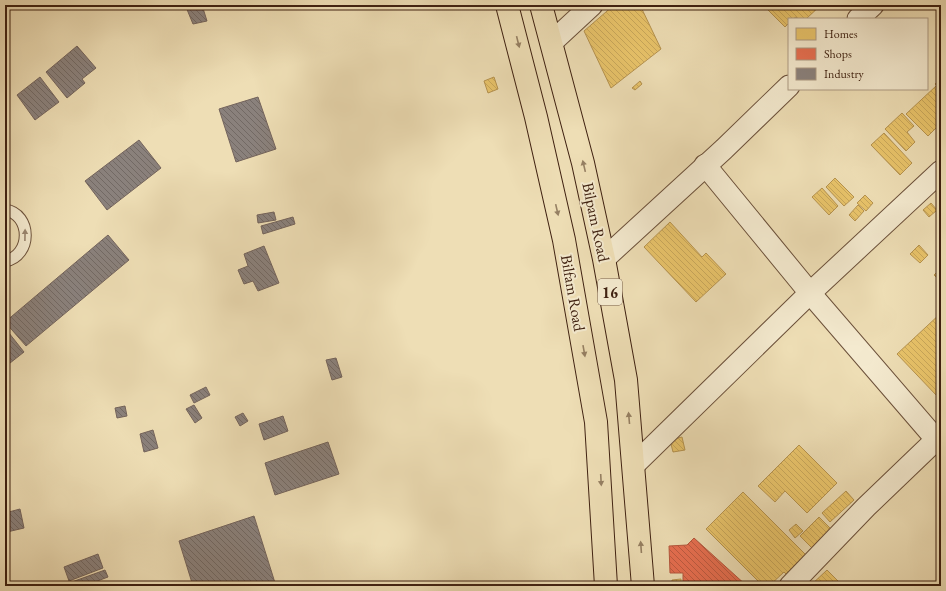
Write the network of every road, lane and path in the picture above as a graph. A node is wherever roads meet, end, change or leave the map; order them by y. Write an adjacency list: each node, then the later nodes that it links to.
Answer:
1 (507, 5): 16 (main road, Bilfam Road / 16, one-way to 16)
2 (541, 5): 6 (main road, Bilpam Road / 16)
3 (592, 5): 6 (street)
4 (873, 5): 5 (street)
5 (859, 18)
6 (551, 43): 11 (main road, Bilpam Road / 16, one-way to 6)
7 (788, 87): 8 (street)
8 (705, 165): 11 (street); 13 (street)
9 (941, 171): 13 (street)
10 (5, 210): 12 (lane, one-way to 10)
11 (604, 259): 15 (main road, Bilpam Road / 16, one-way to 11)
12 (5, 261)
13 (810, 293): 14 (street); 15 (street)
14 (939, 440): 18 (street)
15 (634, 465): 17 (main road, Bilpam Road / 16, one-way to 15)
16 (606, 586)
17 (643, 586)
18 (790, 586)

